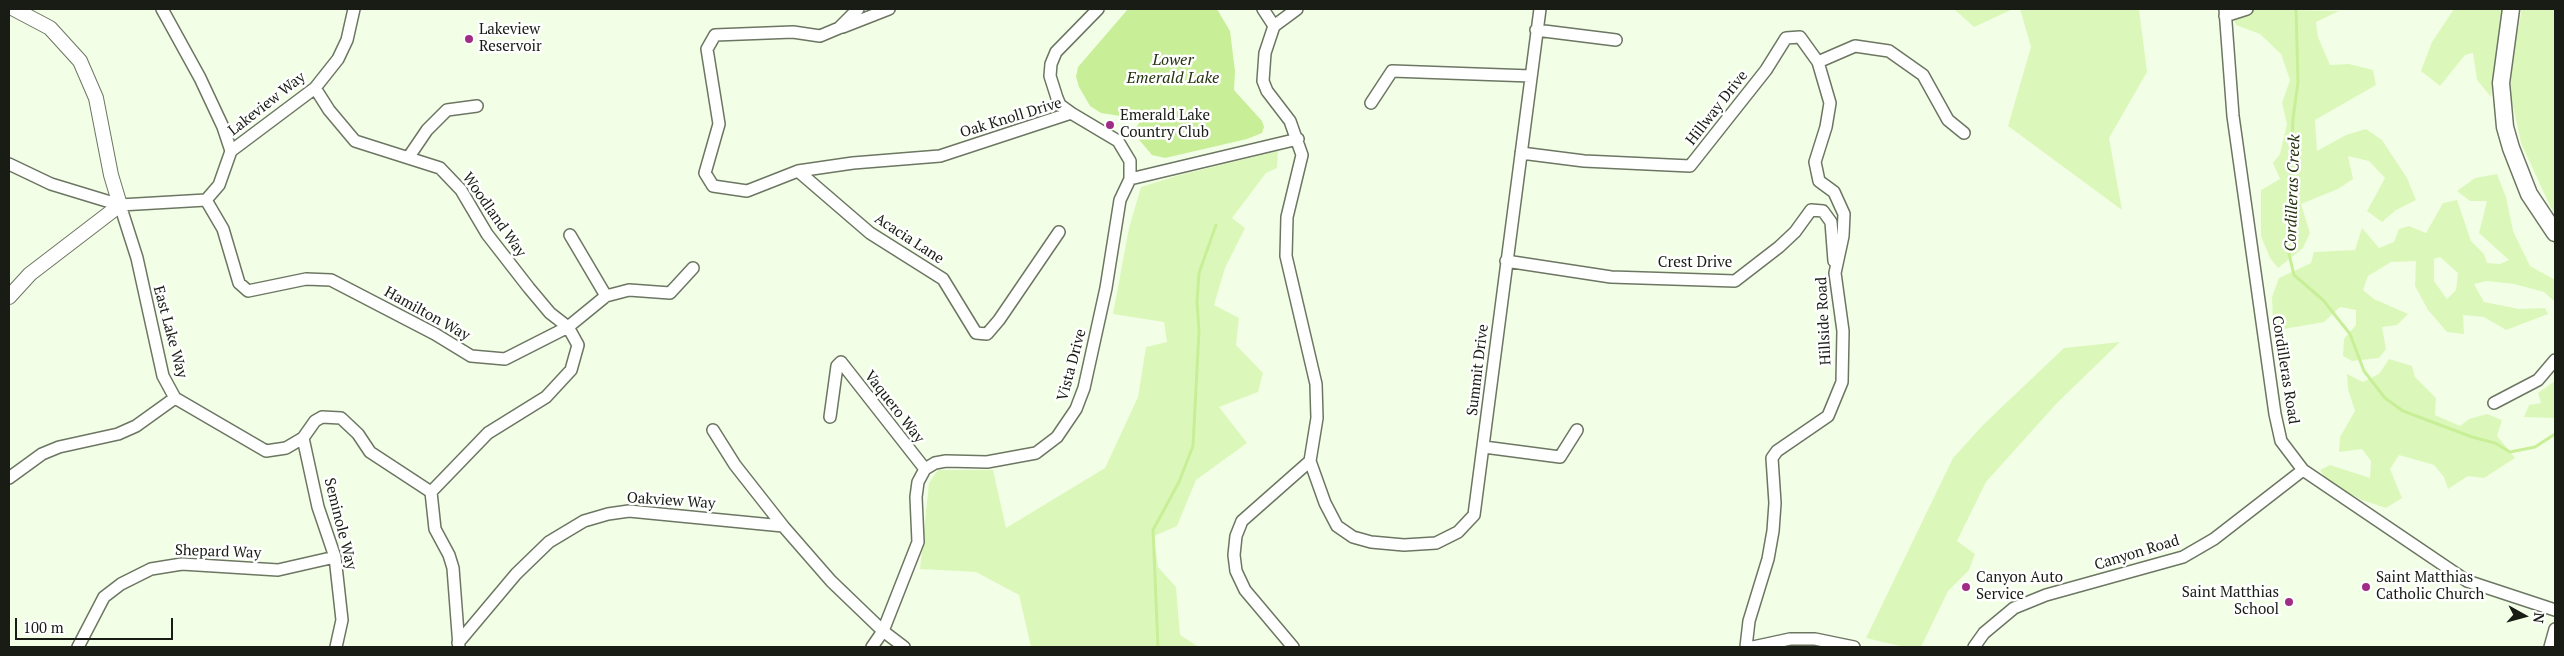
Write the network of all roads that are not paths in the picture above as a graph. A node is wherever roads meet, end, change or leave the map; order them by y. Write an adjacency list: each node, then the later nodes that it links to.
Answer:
1 (14, 9): 32 (street)
2 (162, 9): 25 (street)
3 (354, 9): 19 (street, Lakeview Way)
4 (858, 9): 14 (street, Oak Knoll Drive)
5 (889, 9): 14 (street)
6 (1098, 9): 22 (street)
7 (1263, 9): 13 (street)
8 (1297, 9): 13 (street)
9 (1540, 9): 15 (street, Summit Drive)
10 (2247, 9): 12 (street)
11 (2511, 9): 34 (main road)
12 (2225, 13): 52 (street, Cordilleras Road)
13 (1274, 26): 24 (street)
14 (839, 28): 29 (street, Oak Knoll Drive)
15 (1536, 30): 16 (street); 18 (street, Summit Drive)
16 (1616, 40)
17 (1818, 62): 23 (street); 26 (street, Hillway Drive); 38 (street, Hillside Road)
18 (1530, 76): 20 (street); 26 (street, Summit Drive)
19 (314, 88): 25 (street, Lakeview Way); 27 (street, Woodland Way)
20 (1371, 103)
21 (477, 106): 27 (street)
22 (1071, 113): 29 (street, Oak Knoll Drive); 30 (street, Oak Knoll Drive)
23 (1964, 133)
24 (1298, 139): 30 (street); 50 (street)
25 (231, 151): 31 (street, Lakeview Way)
26 (1521, 154): 36 (street, Summit Drive)
27 (408, 158): 41 (street, Woodland Way)
28 (9, 164): 32 (street)
29 (798, 171): 33 (street, Acacia Lane)
30 (1130, 179): 51 (street, Vista Drive)
31 (206, 200): 32 (street); 41 (street, Hamilton Way)
32 (120, 204): 39 (street); 43 (street, East Lake Way)
33 (1058, 232)
34 (2555, 234)
35 (570, 235): 40 (street)
36 (1506, 261): 38 (street, Crest Drive); 49 (street, Summit Drive)
37 (693, 268): 40 (street)
38 (1836, 273): 66 (street, Hillside Road)
39 (9, 296)
40 (606, 296): 41 (street)
41 (568, 327): 54 (street)
42 (2555, 360): 44 (street)
43 (175, 398): 48 (street, East Lake Way); 53 (street)
44 (2494, 402)
45 (830, 417): 51 (street, Vaquero Way)
46 (713, 430): 55 (street)
47 (1577, 430): 49 (street)
48 (304, 438): 54 (street, East Lake Way); 56 (street, Seminole Way)
49 (1484, 448): 50 (street, Summit Drive)
50 (1310, 461): 65 (street)
51 (925, 469): 59 (street)
52 (2303, 470): 57 (street, Cordilleras Road); 69 (street, Canyon Road)
53 (9, 478)
54 (431, 492): 60 (street)
55 (783, 526): 59 (street); 60 (street, Oakview Way)
56 (335, 557): 61 (street, Shepard Way); 62 (street, Seminole Way)
57 (2555, 610)
58 (2555, 629): 70 (street)
59 (883, 631): 63 (street); 64 (street)
60 (458, 645)
61 (78, 647)
62 (336, 647)
63 (872, 647)
64 (904, 647)
65 (1293, 647)
66 (1746, 647)
67 (1754, 647): 68 (street)
68 (1854, 647)
69 (1974, 647)
70 (2550, 647)

